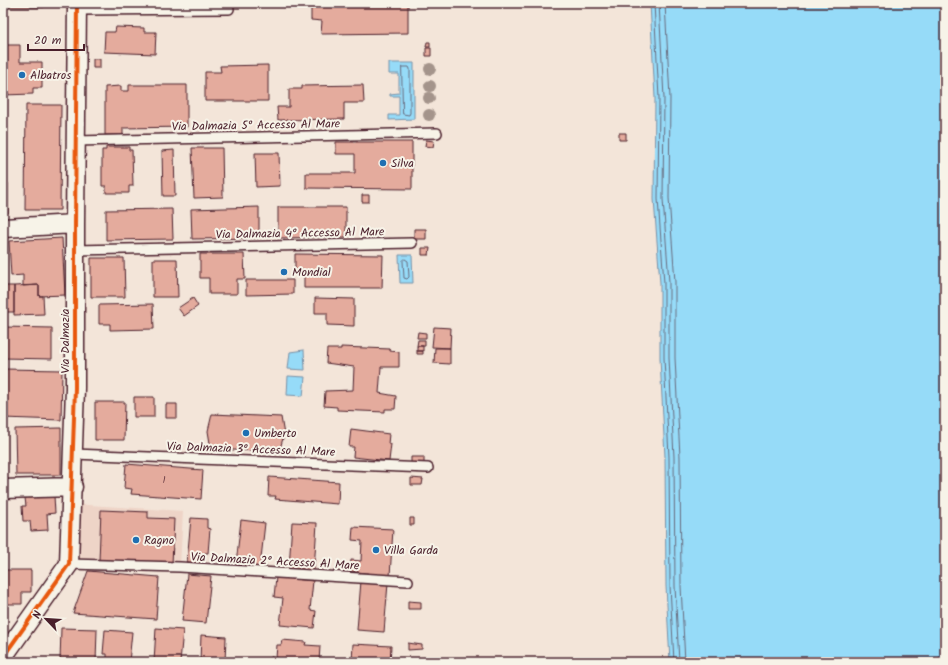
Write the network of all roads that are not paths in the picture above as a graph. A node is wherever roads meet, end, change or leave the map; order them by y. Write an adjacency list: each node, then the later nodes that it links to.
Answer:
1 (77, 7): 2 (lane, Via Dalmazia); 4 (street, Via Dalmazia)
2 (229, 9)
3 (437, 133): 4 (lane, Via Dalmazia 5° Accesso Al Mare)
4 (75, 141): 5 (street, Via Dalmazia)
5 (74, 224): 6 (street); 8 (street, Via Dalmazia)
6 (3, 228)
7 (412, 243): 8 (lane, Via Dalmazia 4° Accesso Al Mare)
8 (75, 250): 9 (street, Via Dalmazia)
9 (74, 454): 10 (lane, Via Dalmazia 3° Accesso Al Mare); 11 (street, Via Dalmazia)
10 (428, 468)
11 (73, 487): 12 (street); 13 (street, Via Dalmazia)
12 (3, 489)
13 (69, 564): 14 (lane, Via Dalmazia 2° Accesso Al Mare); 15 (street)
14 (408, 581)
15 (3, 657)

